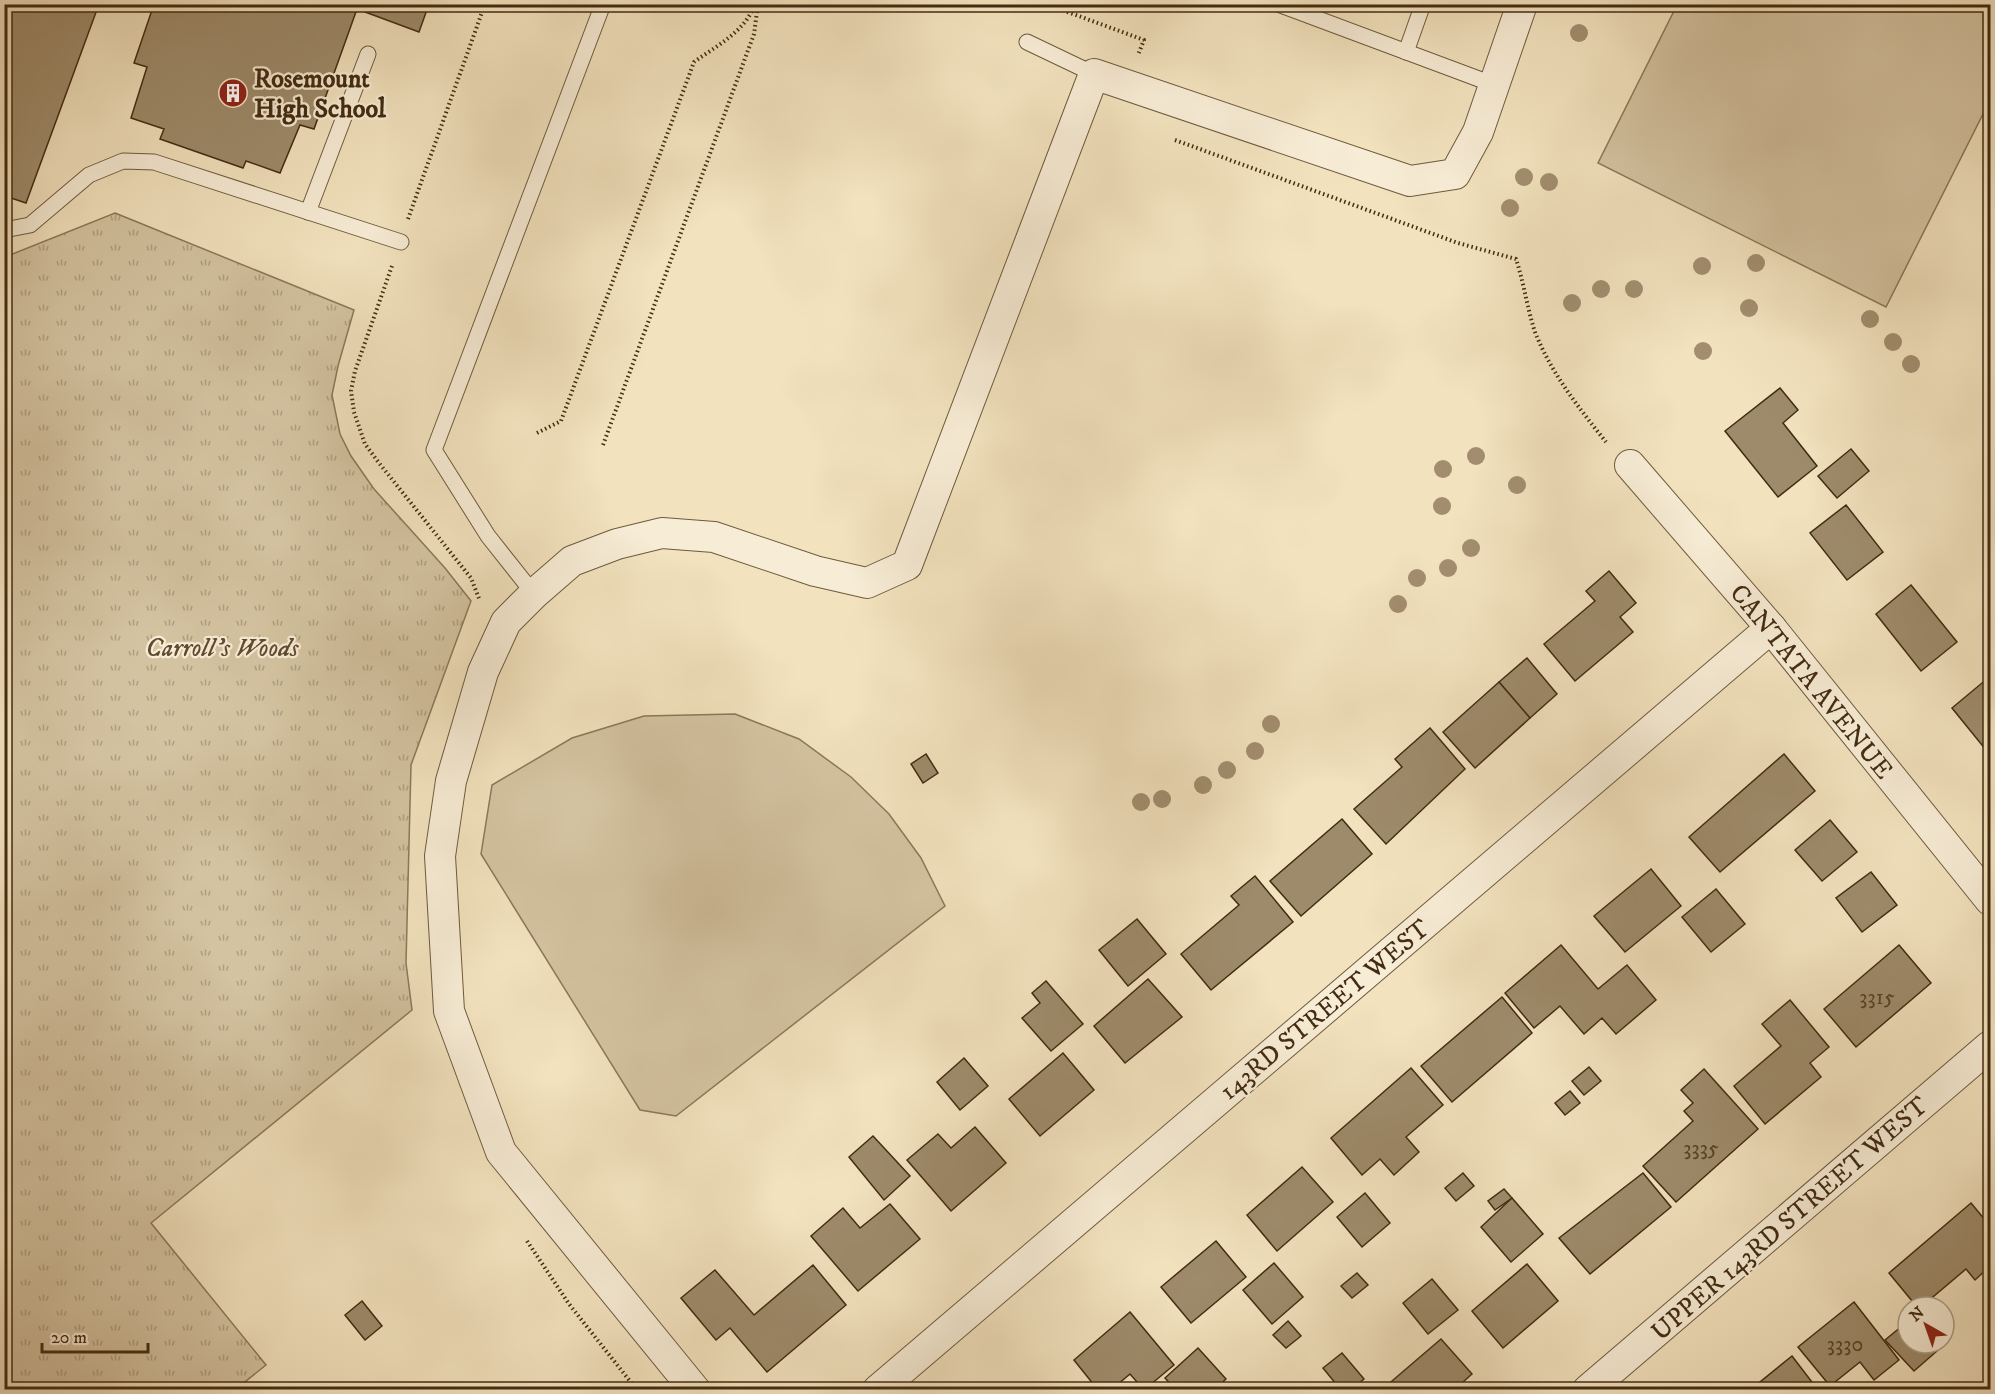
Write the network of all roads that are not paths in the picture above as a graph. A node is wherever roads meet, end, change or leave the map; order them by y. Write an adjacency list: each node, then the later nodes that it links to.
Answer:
1 (603, 4): 14 (lane)
2 (1278, 4): 6 (lane)
3 (1423, 4): 6 (lane)
4 (1522, 4): 9 (street)
5 (1027, 42): 8 (lane)
6 (1406, 52): 9 (lane)
7 (368, 54): 10 (lane)
8 (1094, 74): 9 (street); 14 (street)
9 (1494, 85)
10 (308, 212): 11 (lane); 12 (lane)
11 (4, 230)
12 (401, 242)
13 (1630, 465): 15 (street, CANTATA AVENUE)
14 (534, 594): 18 (street)
15 (1771, 628): 16 (street, CANTATA AVENUE); 19 (street, 143RD STREET WEST)
16 (1990, 900)
17 (1990, 1046): 20 (street, UPPER 143RD STREET WEST)
18 (695, 1389)
19 (878, 1389)
20 (1588, 1389)

